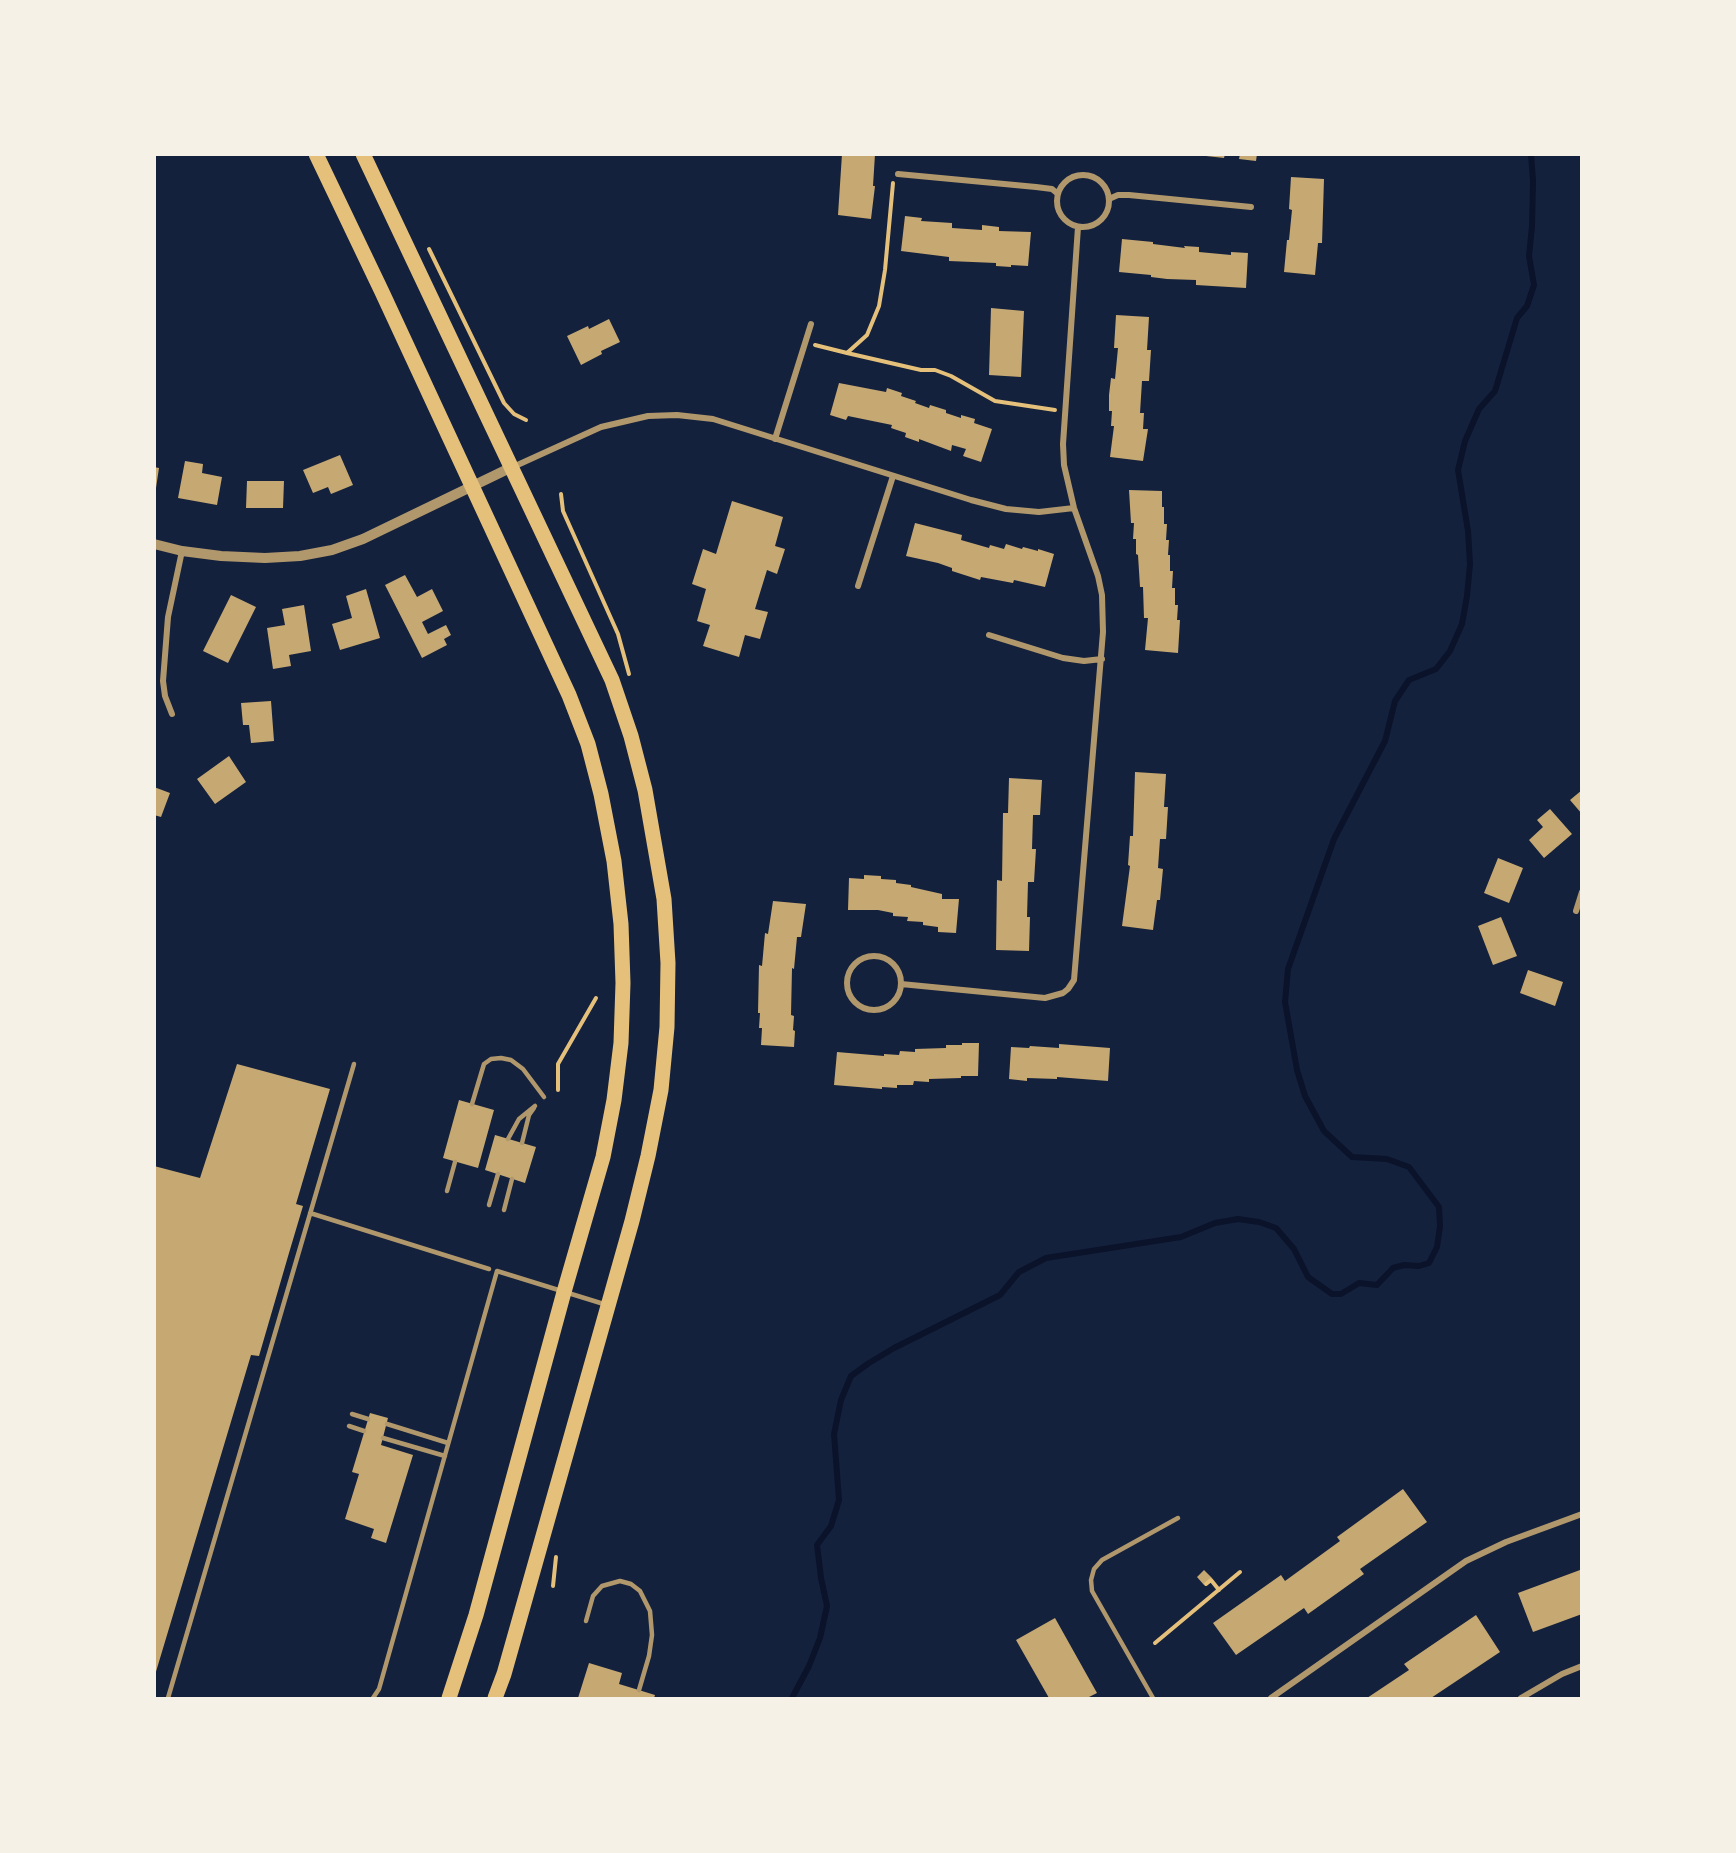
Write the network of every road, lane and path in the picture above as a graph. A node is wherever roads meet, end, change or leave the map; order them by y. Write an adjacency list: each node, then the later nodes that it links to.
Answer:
1 (316, 154): 17 (main road)
2 (363, 154): 15 (main road)
3 (898, 174): 4 (street); 11 (path)
4 (1058, 194): 5 (street); 7 (street)
5 (1109, 199): 6 (street); 7 (street)
6 (1251, 207)
7 (1078, 226): 12 (street)
8 (428, 248): 13 (path)
9 (811, 324): 10 (street)
10 (805, 343): 11 (path); 14 (street)
11 (847, 353): 12 (path)
12 (1065, 412): 18 (street)
13 (526, 420)
14 (775, 439): 15 (street); 16 (street)
15 (512, 467): 17 (street); 44 (main road)
16 (893, 476): 18 (street); 21 (street)
17 (472, 486): 20 (street); 43 (main road)
18 (1074, 508): 23 (street)
19 (154, 544): 20 (street)
20 (182, 551): 24 (street)
21 (858, 586)
22 (989, 635): 23 (street)
23 (1102, 659): 27 (street)
24 (172, 714)
25 (1581, 892): 26 (street)
26 (1576, 911)
27 (901, 984): 27 (street)
28 (596, 998): 30 (path)
29 (354, 1064): 41 (lane)
30 (558, 1090)
31 (544, 1097): 32 (lane)
32 (472, 1104)
33 (508, 1139): 34 (lane)
34 (522, 1143)
35 (455, 1161): 38 (lane)
36 (498, 1174): 39 (lane)
37 (512, 1179): 40 (lane)
38 (447, 1191)
39 (489, 1205)
40 (504, 1210)
41 (310, 1212): 42 (lane); 62 (lane)
42 (489, 1269)
43 (564, 1292): 44 (lane); 51 (lane); 64 (main road)
44 (607, 1305): 65 (main road)
45 (352, 1414): 46 (lane)
46 (368, 1419)
47 (387, 1424): 51 (lane)
48 (349, 1426): 49 (lane)
49 (364, 1431)
50 (383, 1438): 52 (lane)
51 (448, 1443): 52 (lane)
52 (445, 1456): 63 (lane)
53 (1581, 1514): 67 (street)
54 (1178, 1518): 66 (lane)
55 (1240, 1572): 57 (path)
56 (1206, 1584): 57 (path)
57 (1219, 1590): 59 (path)
58 (586, 1621): 61 (lane)
59 (1155, 1643)
60 (1581, 1666): 68 (street)
61 (639, 1690)
62 (168, 1698)
63 (373, 1698)
64 (449, 1698)
65 (495, 1698)
66 (1153, 1698)
67 (1270, 1698)
68 (1521, 1698)

